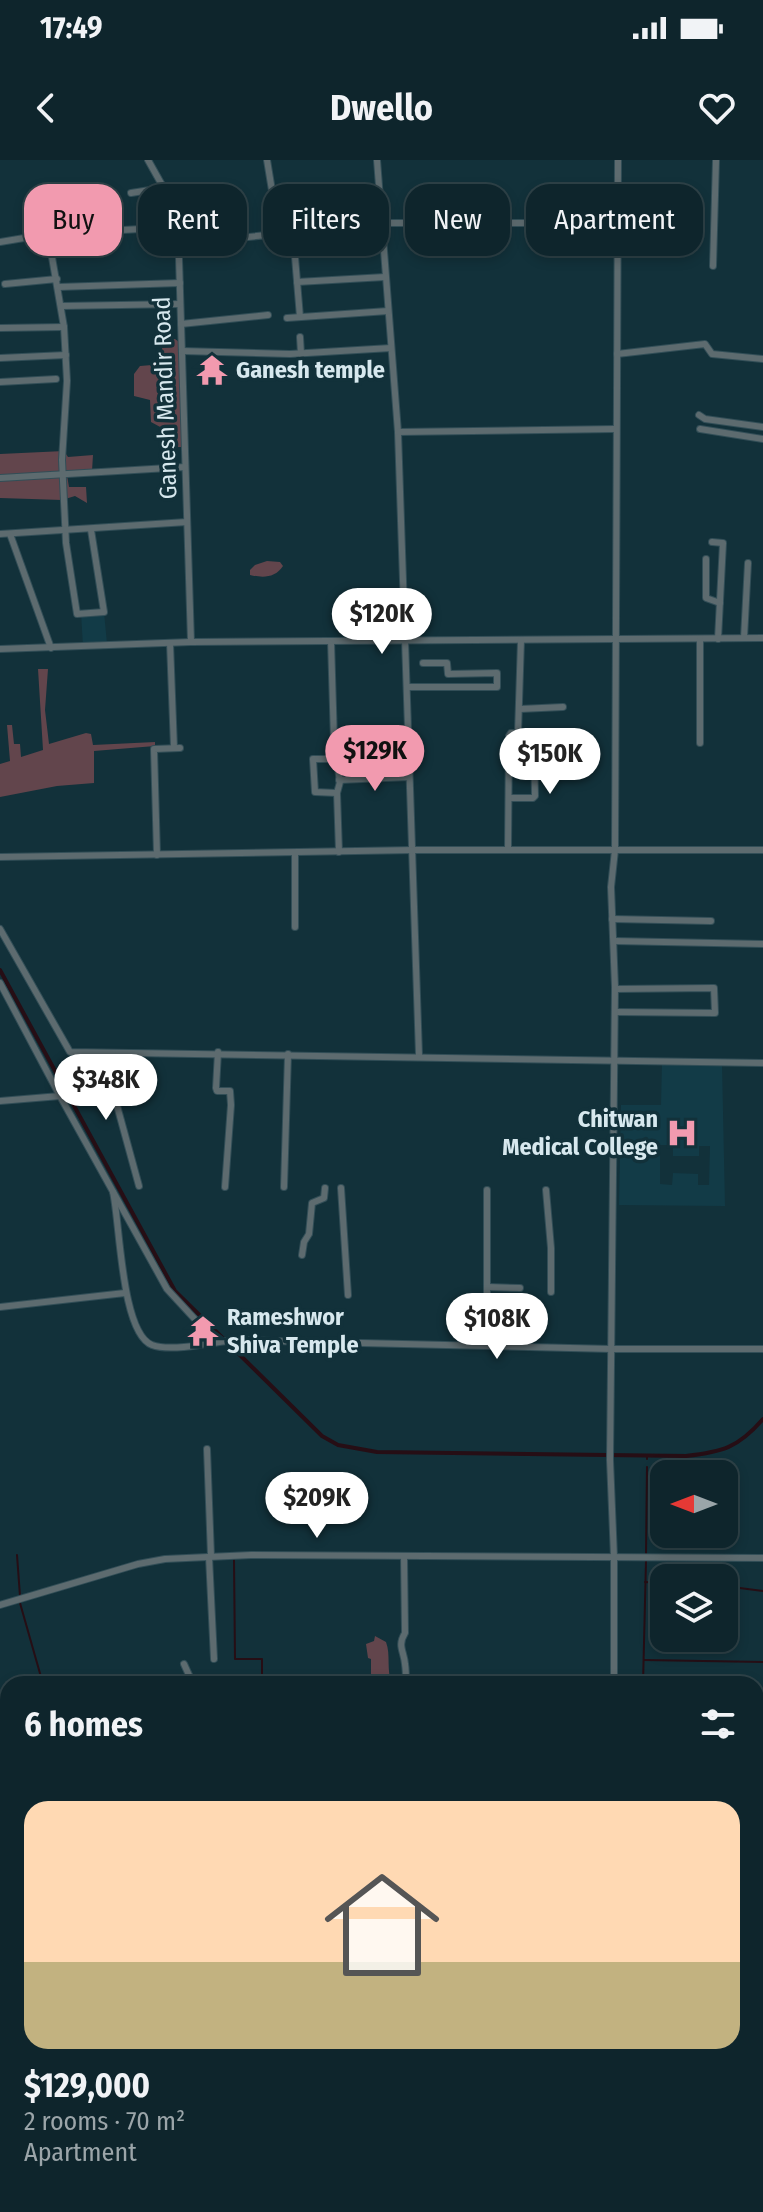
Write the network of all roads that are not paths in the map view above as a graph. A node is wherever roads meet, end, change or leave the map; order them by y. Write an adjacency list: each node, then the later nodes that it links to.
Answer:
1 (148, 160): 6 (street, Ganesh Mandir Road)
2 (267, 160): 7 (street)
3 (377, 160): 8 (street)
4 (618, 160): 9 (street)
5 (716, 160): 21 (street)
6 (161, 184)
7 (271, 184)
8 (378, 184)
9 (618, 184)
10 (138, 192): 11 (street)
11 (131, 193)
12 (526, 224): 13 (street)
13 (389, 225)
14 (24, 238): 15 (street)
15 (0, 242)
16 (52, 256): 23 (street)
17 (179, 256): 26 (street, Ganesh Mandir Road)
18 (295, 256): 25 (street)
19 (383, 256): 22 (street)
20 (618, 256): 43 (street)
21 (713, 266)
22 (385, 277): 24 (street); 32 (street)
23 (57, 279): 27 (street); 28 (street)
24 (347, 279): 25 (street); 29 (street)
25 (297, 282): 34 (street)
26 (180, 283): 28 (street); 30 (street, Ganesh Mandir Road)
27 (5, 284)
28 (58, 287): 31 (street)
29 (349, 291)
30 (180, 304): 31 (street); 36 (street, Ganesh Mandir Road)
31 (61, 306): 37 (street)
32 (388, 311): 34 (street); 40 (street)
33 (268, 315): 36 (street)
34 (300, 317): 35 (street)
35 (287, 318)
36 (181, 324): 41 (street, Ganesh Mandir Road)
37 (64, 327): 38 (street); 44 (street)
38 (0, 328)
39 (300, 337): 42 (street)
40 (391, 348): 42 (street); 53 (street)
41 (182, 351): 42 (street); 55 (street, Ganesh Mandir Road)
42 (301, 354)
43 (617, 354): 46 (street); 51 (street)
44 (66, 355): 45 (street); 56 (street)
45 (0, 358)
46 (763, 359)
47 (56, 379): 48 (street)
48 (0, 382)
49 (699, 415): 50 (street)
50 (763, 427)
51 (615, 429): 53 (street); 75 (street)
52 (700, 429): 54 (street)
53 (398, 432): 72 (street)
54 (763, 439)
55 (185, 467): 56 (street); 58 (street, Ganesh Mandir Road)
56 (63, 476): 57 (street); 60 (street)
57 (0, 478)
58 (187, 522): 59 (street); 76 (street, Ganesh Mandir Road)
59 (91, 530): 60 (street); 60 (street)
60 (66, 532): 62 (street)
61 (0, 534): 62 (street)
62 (10, 534): 78 (street)
63 (712, 542): 66 (street)
64 (706, 559): 66 (street)
65 (748, 563): 68 (street)
66 (720, 603): 71 (street)
67 (0, 638): 79 (street)
68 (744, 638): 69 (street); 71 (street)
69 (763, 638)
70 (700, 639): 71 (street); 75 (street); 86 (street)
71 (718, 639)
72 (405, 640): 73 (street); 74 (street); 81 (street)
73 (521, 640): 75 (street); 83 (street)
74 (331, 641): 76 (street); 85 (street)
75 (615, 641): 96 (street)
76 (191, 642): 77 (street)
77 (170, 643): 78 (street); 100 (street)
78 (51, 648): 79 (street)
79 (2, 649)
80 (423, 663): 81 (street)
81 (407, 687): 84 (street)
82 (563, 707): 83 (street)
83 (520, 709): 93 (street)
84 (408, 732): 85 (street); 89 (street)
85 (334, 734): 88 (street)
86 (700, 743)
87 (534, 746): 93 (street)
88 (337, 758): 89 (street); 91 (street); 92 (street)
89 (408, 759): 90 (street)
90 (409, 777): 91 (street); 94 (street)
91 (339, 780): 92 (street)
92 (337, 793): 98 (street)
93 (509, 798): 95 (street)
94 (414, 850): 95 (street); 98 (street); 114 (street)
95 (508, 850): 96 (street)
96 (615, 850): 97 (street); 102 (street)
97 (763, 850)
98 (339, 852): 99 (street)
99 (295, 853): 100 (street); 104 (street)
100 (157, 855): 101 (street)
101 (0, 857)
102 (612, 919): 103 (street); 106 (street)
103 (711, 921)
104 (295, 927)
105 (0, 929): 112 (street)
106 (614, 941): 107 (street); 109 (street)
107 (763, 944)
108 (0, 983): 117 (street)
109 (615, 989): 110 (street); 110 (street)
110 (615, 1012): 115 (street)
111 (218, 1052): 112 (street); 113 (street); 120 (street)
112 (113, 1053): 119 (street)
113 (288, 1054): 114 (street); 121 (street)
114 (419, 1055): 115 (street)
115 (613, 1058): 116 (street); 136 (street)
116 (763, 1063)
117 (60, 1096): 118 (street); 124 (street)
118 (0, 1101)
119 (139, 1186)
120 (225, 1187)
121 (284, 1187)
122 (325, 1188): 127 (street)
123 (341, 1188): 132 (street)
124 (116, 1190): 131 (street); 135 (street)
125 (487, 1190): 128 (street)
126 (546, 1190): 130 (street)
127 (302, 1255)
128 (487, 1287): 129 (street); 134 (street)
129 (520, 1288)
130 (551, 1292)
131 (125, 1293): 133 (street); 135 (street)
132 (348, 1295)
133 (0, 1307)
134 (487, 1317)
135 (219, 1342): 136 (street)
136 (612, 1349): 137 (street); 141 (street)
137 (763, 1349)
138 (207, 1449): 139 (street)
139 (210, 1556): 140 (street); 143 (street); 144 (street)
140 (404, 1556): 141 (street); 147 (street)
141 (614, 1557): 142 (street); 148 (street)
142 (763, 1558)
143 (0, 1605)
144 (214, 1659)
145 (184, 1664): 146 (street)
146 (189, 1676)
147 (406, 1676)
148 (614, 1676)

